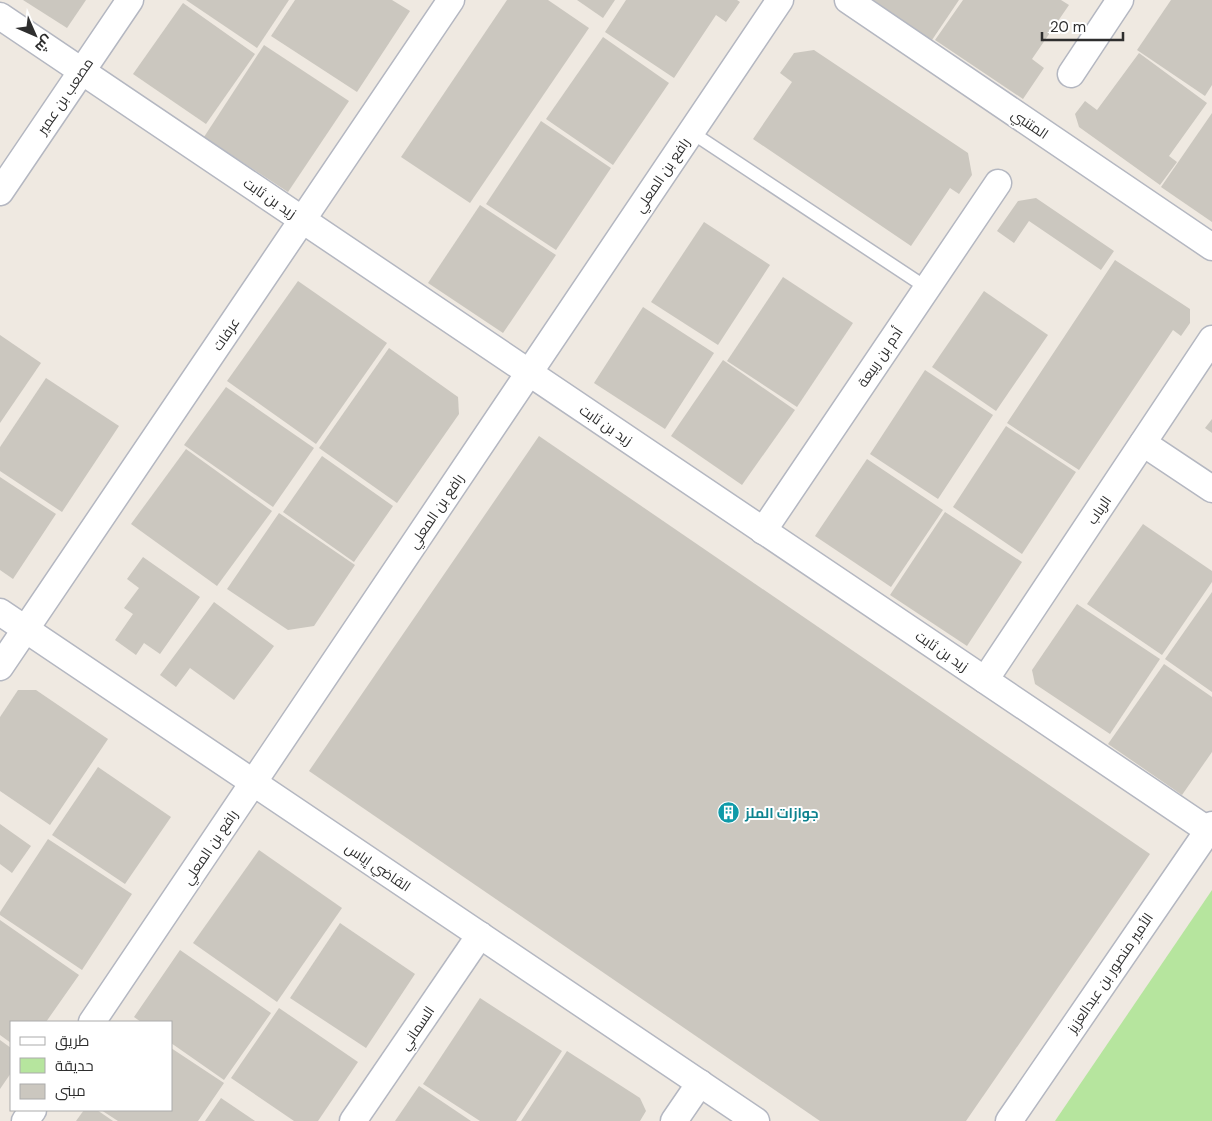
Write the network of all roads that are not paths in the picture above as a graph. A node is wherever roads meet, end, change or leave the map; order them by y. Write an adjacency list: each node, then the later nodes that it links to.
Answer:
1 (130, 0): 7 (street, مصعب بن عمير)
2 (451, 0): 12 (street, عرفات)
3 (780, 0): 9 (street, رافع بن المعلي)
4 (848, 0): 13 (street, المتنبي)
5 (1120, 0): 8 (street)
6 (0, 16): 7 (street, زيد بن ثابت)
7 (82, 71): 11 (street, مصعب بن عمير); 12 (street, زيد بن ثابت)
8 (1071, 74)
9 (691, 132): 14 (lane); 16 (street, رافع بن المعلي)
10 (998, 183): 14 (street, أدم بن ربيعة)
11 (0, 192)
12 (302, 220): 16 (street, زيد بن ثابت); 21 (street, عرفات)
13 (1212, 247)
14 (927, 288): 19 (street, أدم بن ربيعة)
15 (1212, 339): 17 (street, الرباب)
16 (529, 373): 19 (street, زيد بن ثابت); 24 (street, رافع بن المعلي)
17 (1143, 443): 18 (street); 23 (street, الرباب)
18 (1212, 489)
19 (763, 531): 23 (street, زيد بن ثابت)
20 (0, 612): 21 (street, القاضي إياس)
21 (26, 629): 22 (street, عرفات); 24 (street, القاضي إياس)
22 (0, 667)
23 (985, 680): 25 (street, زيد بن ثابت)
24 (253, 783): 26 (street, القاضي إياس); 27 (street, رافع بن المعلي)
25 (1211, 830): 32 (street, الأمير منصور بن عبدالعزيز)
26 (480, 935): 28 (street, القاضي إياس); 29 (street, السماني)
27 (93, 1021)
28 (700, 1083): 30 (street); 31 (street, القاضي إياس)
29 (354, 1121)
30 (674, 1121)
31 (756, 1121)
32 (1008, 1121)

